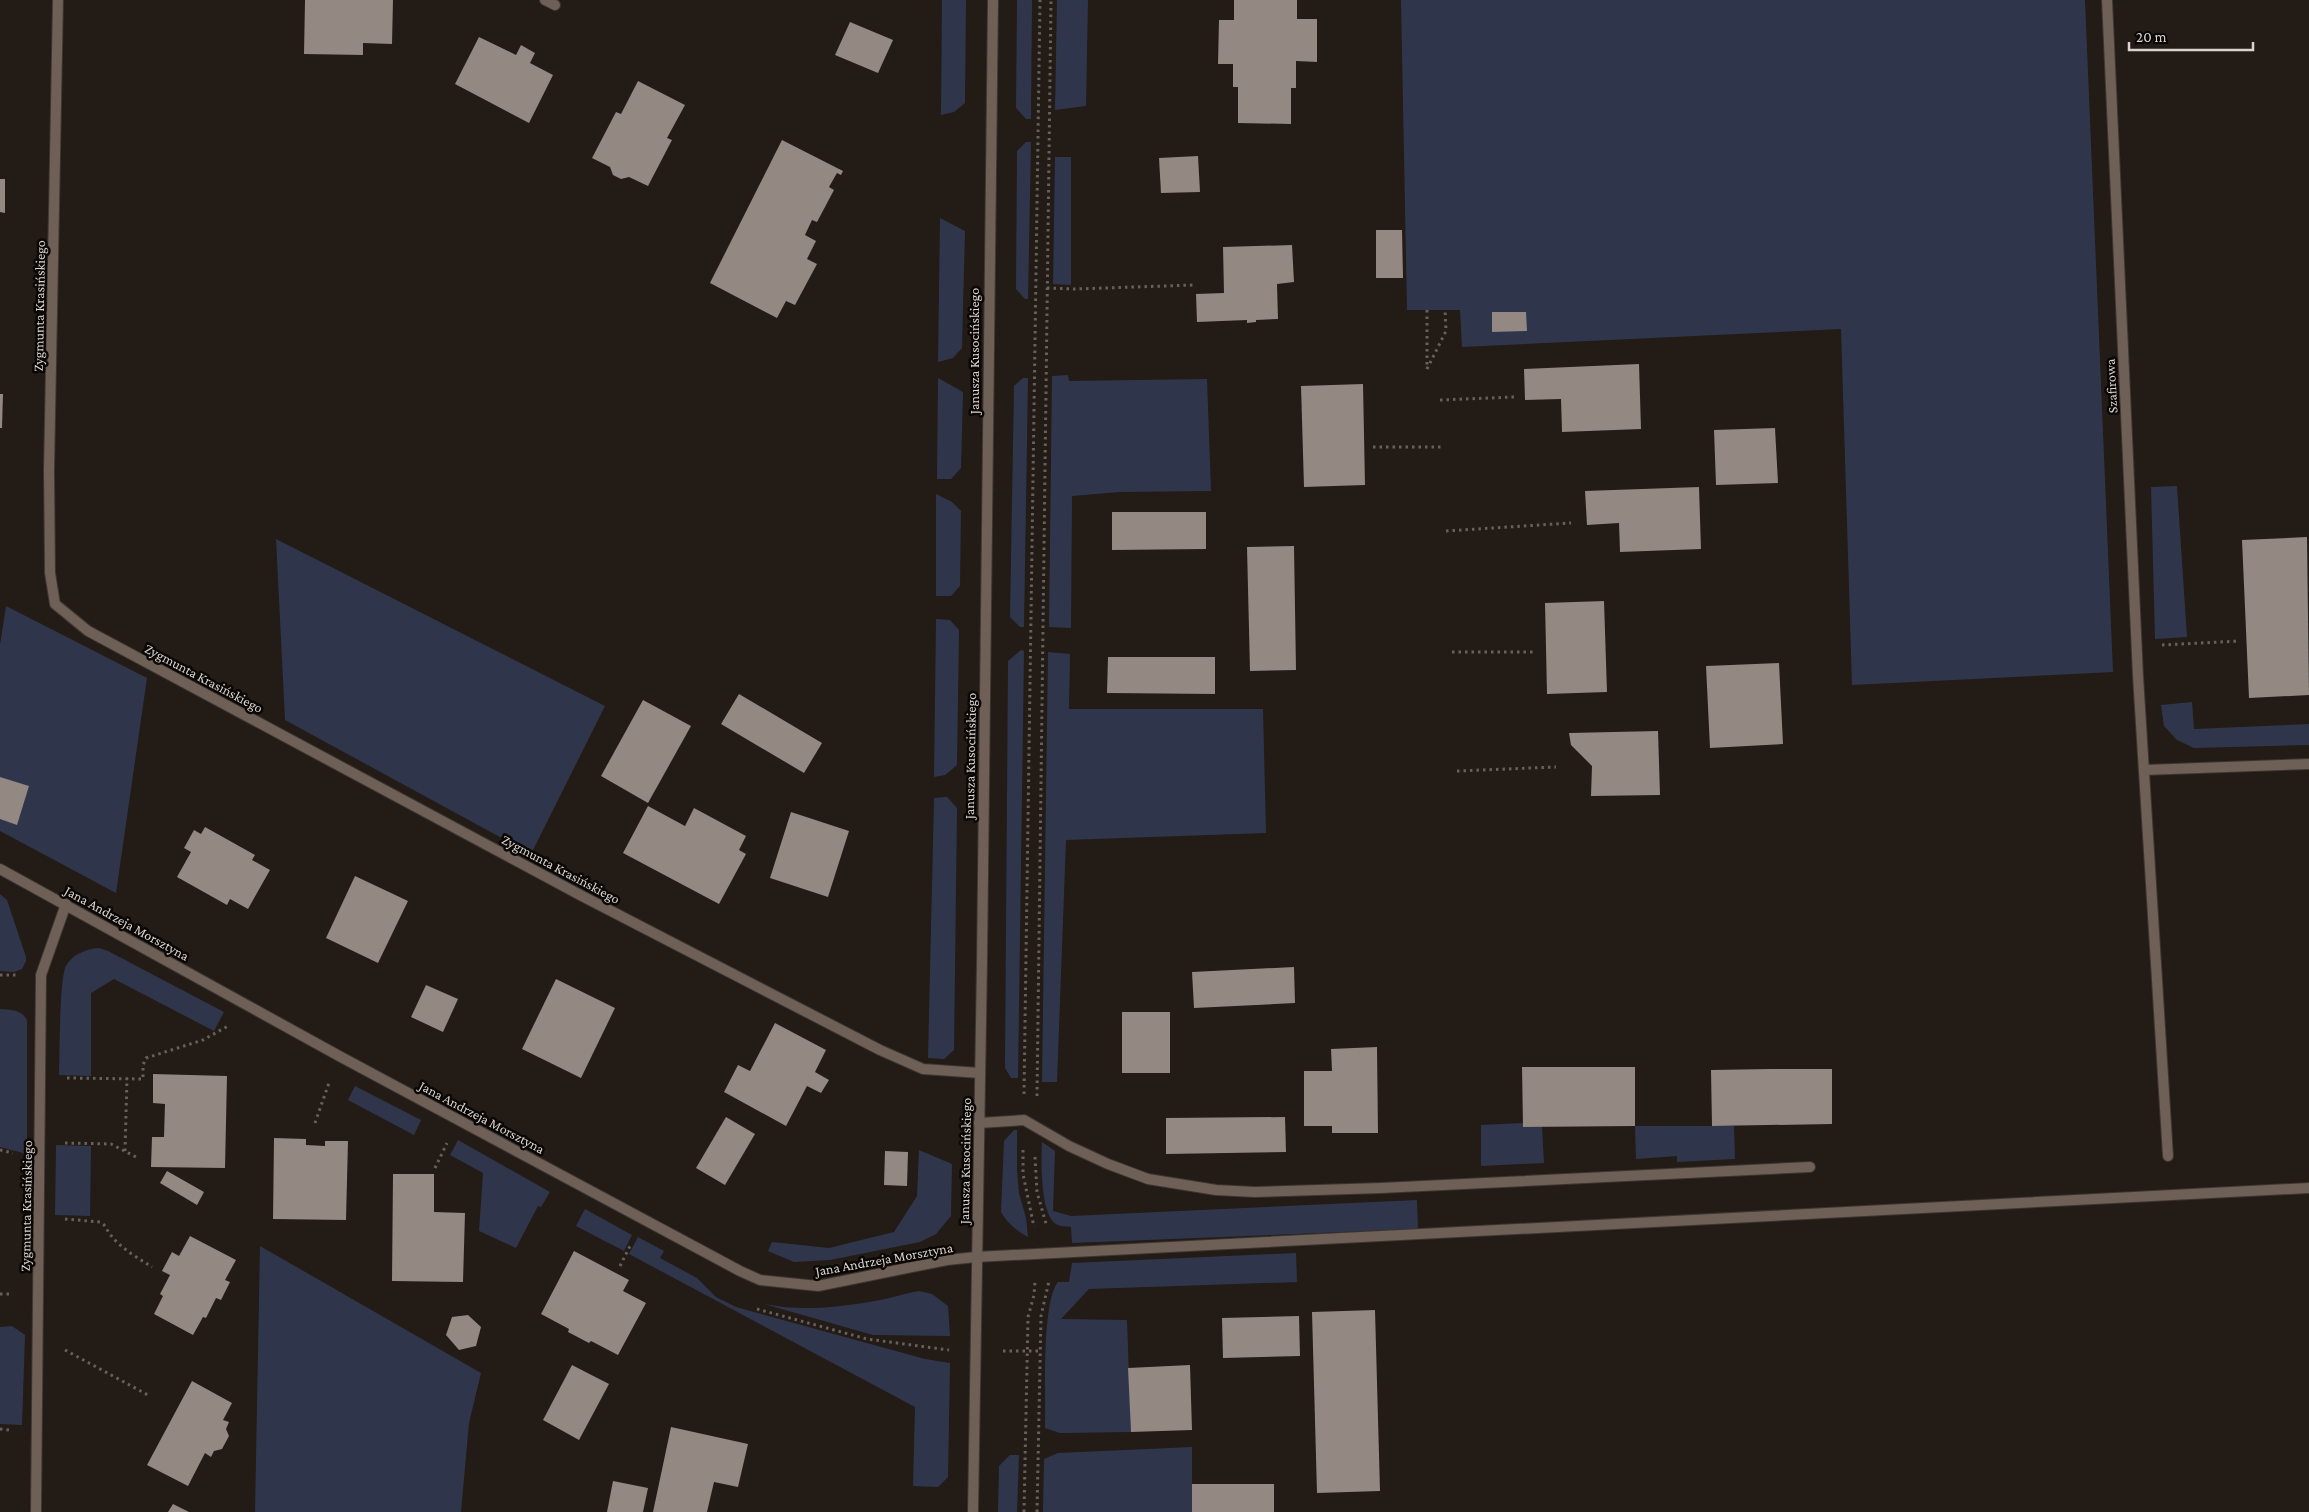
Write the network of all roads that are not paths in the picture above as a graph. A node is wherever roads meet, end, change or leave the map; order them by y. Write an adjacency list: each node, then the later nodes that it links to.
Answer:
1 (58, 0): 10 (street, Zygmunta Krasińskiego)
2 (545, 0): 5 (street)
3 (993, 0): 10 (street, Janusza Kusocińskiego)
4 (2107, 0): 7 (street, Szafirowa)
5 (555, 5)
6 (2309, 764): 7 (street)
7 (2144, 770): 12 (street, Szafirowa)
8 (0, 869): 9 (street, Jana Andrzeja Morsztyna)
9 (66, 904): 15 (street, Jana Andrzeja Morsztyna); 16 (street, Zygmunta Krasińskiego)
10 (980, 1074): 11 (street, Janusza Kusocińskiego)
11 (979, 1123): 13 (street); 15 (street, Janusza Kusocińskiego)
12 (2168, 1156)
13 (1810, 1167)
14 (2309, 1188): 15 (street, Jana Andrzeja Morsztyna)
15 (976, 1257): 17 (street, Janusza Kusocińskiego)
16 (36, 1512)
17 (973, 1512)

